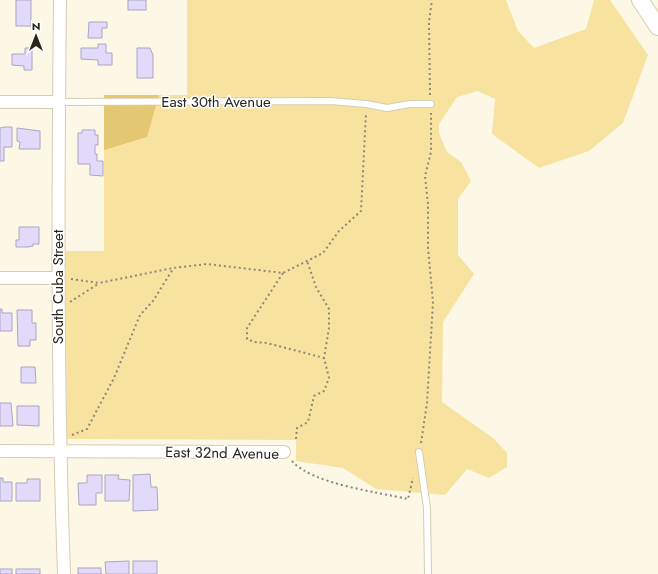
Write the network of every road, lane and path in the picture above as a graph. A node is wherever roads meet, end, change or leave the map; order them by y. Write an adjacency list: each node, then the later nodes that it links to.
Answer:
1 (60, 0): 6 (street, South Cuba Street)
2 (432, 0): 8 (path)
3 (640, 0): 4 (street)
4 (658, 27)
5 (0, 102): 6 (street, East 30th Avenue)
6 (59, 102): 7 (lane, East 30th Avenue); 13 (street, South Cuba Street)
7 (366, 104): 8 (lane, East 30th Avenue); 9 (path)
8 (431, 104): 22 (path)
9 (307, 261): 11 (path); 16 (path)
10 (173, 268): 11 (path); 14 (path); 17 (path)
11 (283, 273): 16 (path)
12 (0, 278): 13 (street)
13 (58, 278): 14 (path); 15 (street, South Cuba Street)
14 (99, 283): 15 (path)
15 (58, 304): 20 (street, South Cuba Street)
16 (324, 358): 18 (path)
17 (72, 435)
18 (296, 439)
19 (0, 451): 20 (street, East 32nd Avenue)
20 (59, 451): 21 (street, East 32nd Avenue); 23 (street, South Cuba Street)
21 (284, 452): 22 (path, East 32nd Avenue)
22 (419, 452): 24 (lane)
23 (64, 574)
24 (428, 574)

